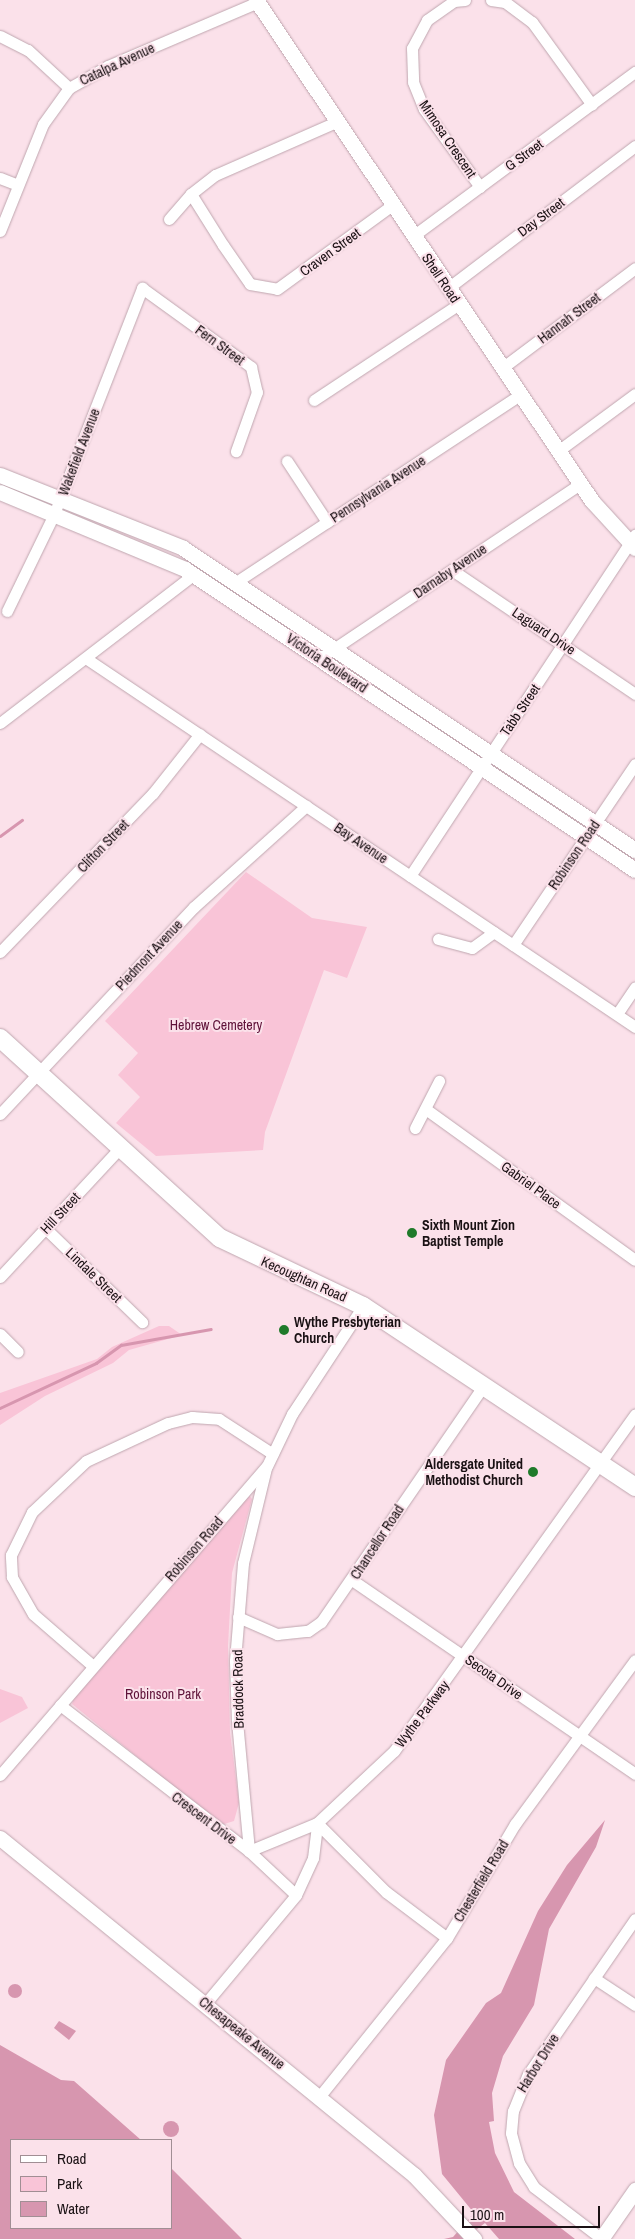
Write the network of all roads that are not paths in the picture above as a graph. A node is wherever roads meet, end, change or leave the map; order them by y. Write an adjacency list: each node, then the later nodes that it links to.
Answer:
1 (465, 0): 12 (street, Mimosa Crescent)
2 (491, 0): 7 (street)
3 (257, 1): 6 (street, Catalpa Avenue); 8 (main road, Shell Road)
4 (0, 36): 6 (street)
5 (635, 72): 7 (street, G Street)
6 (69, 88): 11 (street, Catalpa Avenue)
7 (592, 105): 12 (street, G Street)
8 (336, 122): 13 (street); 14 (main road, Shell Road)
9 (635, 146): 20 (street, Day Street)
10 (0, 178): 11 (street)
11 (18, 185): 16 (street, Catalpa Avenue)
12 (480, 187): 17 (street, G Street)
13 (191, 194): 14 (street, Craven Street); 15 (street)
14 (392, 205): 17 (main road, Shell Road)
15 (169, 219)
16 (0, 231)
17 (413, 236): 20 (main road, Shell Road)
18 (635, 268): 22 (street, Hannah Street)
19 (142, 288): 26 (street, Fern Street); 32 (street, Wakefield Avenue)
20 (448, 288): 21 (main road, Shell Road)
21 (459, 304): 22 (main road, Shell Road); 25 (street)
22 (502, 368): 24 (main road, Shell Road)
23 (635, 394): 27 (street)
24 (520, 395): 27 (main road, Shell Road); 34 (street, Pennsylvania Avenue)
25 (314, 400)
26 (236, 451)
27 (558, 452): 30 (main road, Shell Road)
28 (287, 462): 34 (street)
29 (0, 474): 32 (main road, Victoria Boulevard)
30 (580, 484): 35 (main road, Shell Road); 36 (street, Darnaby Avenue)
31 (0, 492): 33 (main road, Victoria Boulevard)
32 (60, 498): 33 (street, Wakefield Avenue); 38 (main road, Victoria Boulevard)
33 (54, 514): 37 (main road, Victoria Boulevard); 39 (street, Wakefield Avenue)
34 (328, 522): 38 (street, Pennsylvania Avenue)
35 (634, 542): 40 (street, Tabb Street)
36 (452, 570): 40 (street, Laguard Drive); 41 (street, Darnaby Avenue)
37 (194, 574): 42 (main road, Victoria Boulevard); 43 (street)
38 (236, 582): 41 (main road, Victoria Boulevard)
39 (7, 611)
40 (564, 644): 44 (street, Laguard Drive); 47 (street, Tabb Street)
41 (334, 648): 42 (street, Darnaby Avenue); 47 (main road, Victoria Boulevard)
42 (320, 658): 49 (main road, Victoria Boulevard)
43 (88, 659): 45 (street); 46 (street, Bay Avenue)
44 (635, 694)
45 (0, 723)
46 (200, 734): 50 (street, Bay Avenue); 59 (street, Clifton Street)
47 (491, 754): 49 (street, Tabb Street); 51 (main road, Victoria Boulevard)
48 (635, 764): 51 (street, Robinson Road)
49 (482, 767): 52 (main road, Victoria Boulevard); 55 (street, Tabb Street)
50 (306, 806): 55 (street, Bay Avenue); 64 (street, Piedmont Avenue)
51 (596, 823): 52 (street, Robinson Road); 53 (main road, Victoria Boulevard)
52 (586, 838): 54 (main road, Victoria Boulevard); 58 (street, Robinson Road)
53 (635, 850)
54 (635, 870)
55 (410, 876): 56 (street, Bay Avenue)
56 (494, 932): 57 (street); 58 (street, Bay Avenue)
57 (438, 939)
58 (513, 945): 61 (street, Bay Avenue)
59 (0, 952)
60 (635, 987): 61 (street)
61 (617, 1014): 62 (street, Bay Avenue)
62 (635, 1027)
63 (0, 1038): 64 (main road, Kecoughtan Road)
64 (38, 1074): 67 (street, Piedmont Avenue); 69 (main road, Kecoughtan Road)
65 (439, 1081): 66 (street)
66 (427, 1110): 68 (street); 71 (street, Gabriel Place)
67 (0, 1114)
68 (415, 1128)
69 (119, 1149): 70 (street, Hill Street); 73 (main road, Kecoughtan Road)
70 (46, 1228): 72 (street, Hill Street); 74 (street, Lindale Street)
71 (635, 1260)
72 (0, 1277)
73 (363, 1306): 77 (main road, Kecoughtan Road); 79 (street, Robinson Road)
74 (142, 1322)
75 (0, 1334): 76 (street)
76 (18, 1352)
77 (483, 1386): 80 (main road, Kecoughtan Road); 83 (street, Chancellor Road)
78 (635, 1414): 80 (street, Wythe Parkway)
79 (273, 1454): 81 (street, Robinson Road); 87 (street)
80 (601, 1462): 82 (main road, Kecoughtan Road); 85 (street, Wythe Parkway)
81 (267, 1466): 84 (street, Braddock Road); 87 (street, Robinson Road)
82 (635, 1487)
83 (352, 1580): 84 (street, Chancellor Road); 85 (street, Secota Drive)
84 (238, 1617): 94 (street, Braddock Road)
85 (464, 1657): 89 (street, Secota Drive); 92 (street, Wythe Parkway)
86 (635, 1660): 89 (street, Chesterfield Road)
87 (93, 1666): 88 (street, Robinson Road)
88 (60, 1705): 90 (street, Robinson Road); 94 (street, Crescent Drive)
89 (581, 1737): 91 (street, Secota Drive); 97 (street, Chesterfield Road)
90 (0, 1774)
91 (635, 1774)
92 (317, 1823): 94 (street, Crescent Drive); 95 (street); 97 (street)
93 (0, 1838): 99 (main road, Chesapeake Avenue)
94 (249, 1851): 95 (street)
95 (296, 1895): 99 (street)
96 (635, 1919): 98 (street, Harbor Drive)
97 (447, 1938): 101 (street, Chesterfield Road)
98 (594, 1978): 100 (street); 104 (street, Harbor Drive)
99 (204, 2004): 101 (main road, Chesapeake Avenue)
100 (635, 2005)
101 (319, 2097): 103 (main road, Chesapeake Avenue)
102 (635, 2190): 104 (main road)
103 (473, 2238)
104 (602, 2239)

